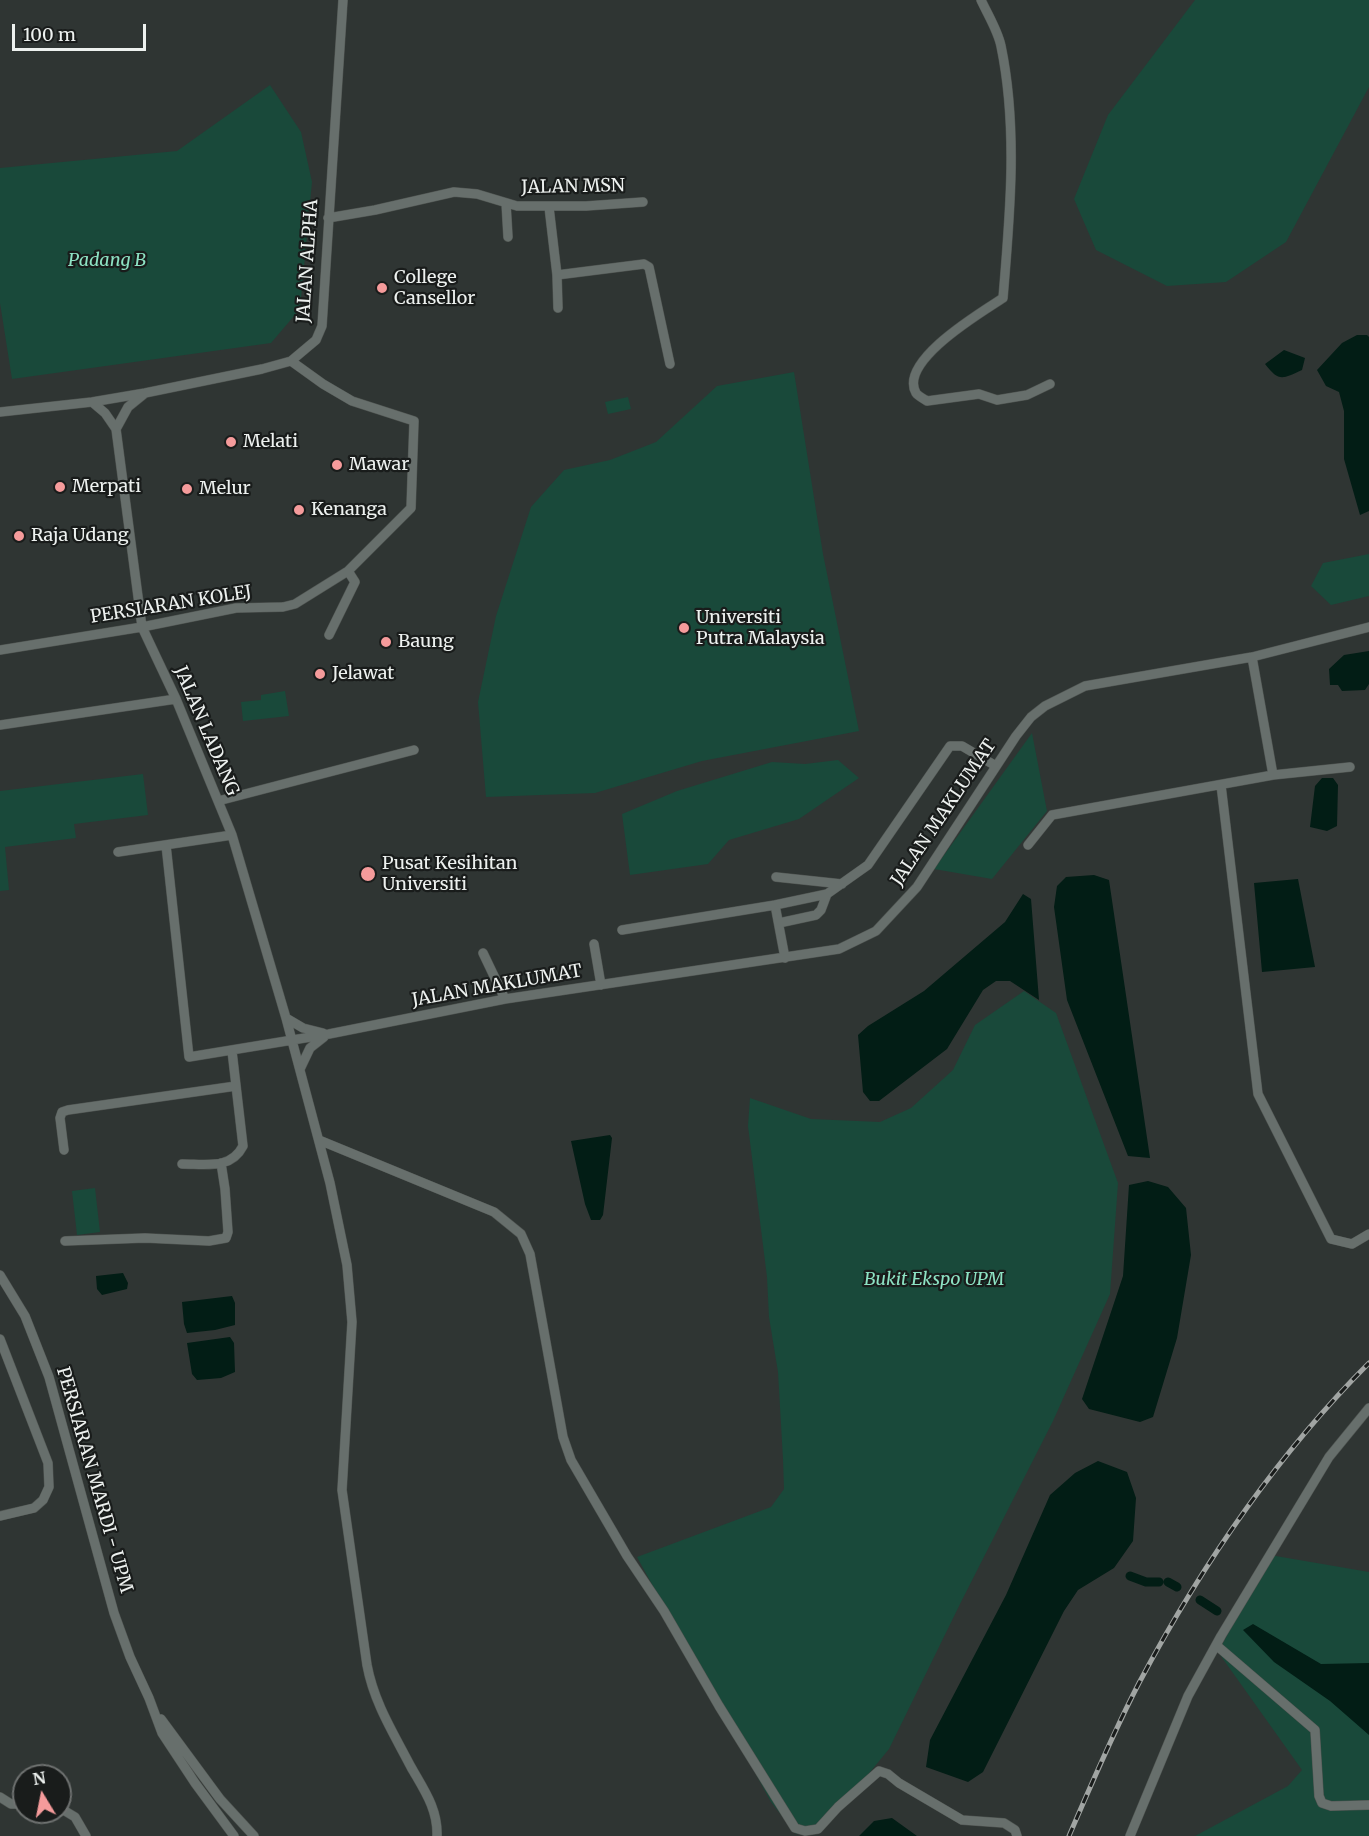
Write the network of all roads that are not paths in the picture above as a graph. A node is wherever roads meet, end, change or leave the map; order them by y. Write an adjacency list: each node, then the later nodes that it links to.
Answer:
1 (343, 0): 6 (street, JALAN ALPHA)
2 (981, 0): 12 (street)
3 (643, 202): 5 (street, JALAN MSN)
4 (506, 203): 5 (street, JALAN MSN); 6 (street, JALAN MSN); 7 (street)
5 (549, 207): 8 (street)
6 (328, 218): 10 (street, JALAN ALPHA)
7 (508, 237)
8 (557, 275): 9 (street); 11 (street)
9 (558, 308)
10 (291, 360): 13 (street, JALAN ALPHA); 17 (street, PERSIARAN KOLEJ)
11 (670, 364)
12 (1050, 384)
13 (145, 393): 14 (street, JALAN ALPHA); 16 (street)
14 (92, 402): 15 (street, JALAN ALPHA); 16 (street)
15 (0, 412)
16 (116, 429): 18 (street, JALAN LADANG)
17 (348, 571): 18 (street, PERSIARAN KOLEJ); 20 (street)
18 (142, 627): 21 (street, PERSIARAN KOLEJ); 23 (street, JALAN LADANG)
19 (1369, 627): 22 (street, JALAN MAKLUMAT)
20 (329, 635)
21 (0, 650)
22 (1252, 657): 26 (street, JALAN MAKLUMAT); 28 (street)
23 (176, 699): 24 (street); 30 (street, JALAN LADANG)
24 (0, 725)
25 (414, 750): 30 (street)
26 (996, 766): 36 (street); 43 (street, JALAN MAKLUMAT)
27 (1350, 767): 28 (street)
28 (1273, 775): 29 (street)
29 (1221, 785): 33 (street); 56 (street)
30 (218, 801): 31 (street, JALAN LADANG)
31 (232, 835): 32 (street); 46 (street, JALAN LADANG)
32 (166, 845): 34 (street); 49 (street, JALAN MAKLUMAT)
33 (1028, 845)
34 (118, 852)
35 (776, 877): 36 (street)
36 (842, 884): 37 (street)
37 (827, 894): 38 (street); 39 (street)
38 (775, 905): 39 (street); 40 (street)
39 (779, 923): 43 (street)
40 (622, 930)
41 (594, 944): 44 (street)
42 (483, 953): 45 (street)
43 (785, 958): 44 (street, JALAN MAKLUMAT)
44 (601, 985): 45 (street, JALAN MAKLUMAT)
45 (505, 999): 47 (street, JALAN MAKLUMAT)
46 (286, 1018): 47 (street); 48 (street, JALAN LADANG)
47 (329, 1034): 48 (street, JALAN MAKLUMAT); 50 (street)
48 (292, 1040): 49 (street, JALAN MAKLUMAT); 50 (street, JALAN LADANG)
49 (232, 1051): 51 (street)
50 (300, 1069): 52 (street, JALAN LADANG)
51 (236, 1086): 53 (street); 54 (street)
52 (320, 1140): 69 (street, JALAN LADANG); 70 (street)
53 (64, 1150)
54 (221, 1163): 55 (street); 57 (street)
55 (182, 1164)
56 (1369, 1234)
57 (65, 1241)
58 (0, 1275): 63 (street, PERSIARAN MARDI - UPM)
59 (0, 1339): 61 (street)
60 (1369, 1408): 62 (street)
61 (0, 1516)
62 (1216, 1645): 64 (street); 71 (street)
63 (149, 1698): 67 (street, PERSIARAN MARDI - UPM); 68 (street, PERSIARAN MARDI - UPM)
64 (1369, 1805)
65 (72, 1815): 66 (street)
66 (86, 1836)
67 (234, 1836)
68 (254, 1836)
69 (437, 1836)
70 (1017, 1836)
71 (1130, 1836)

